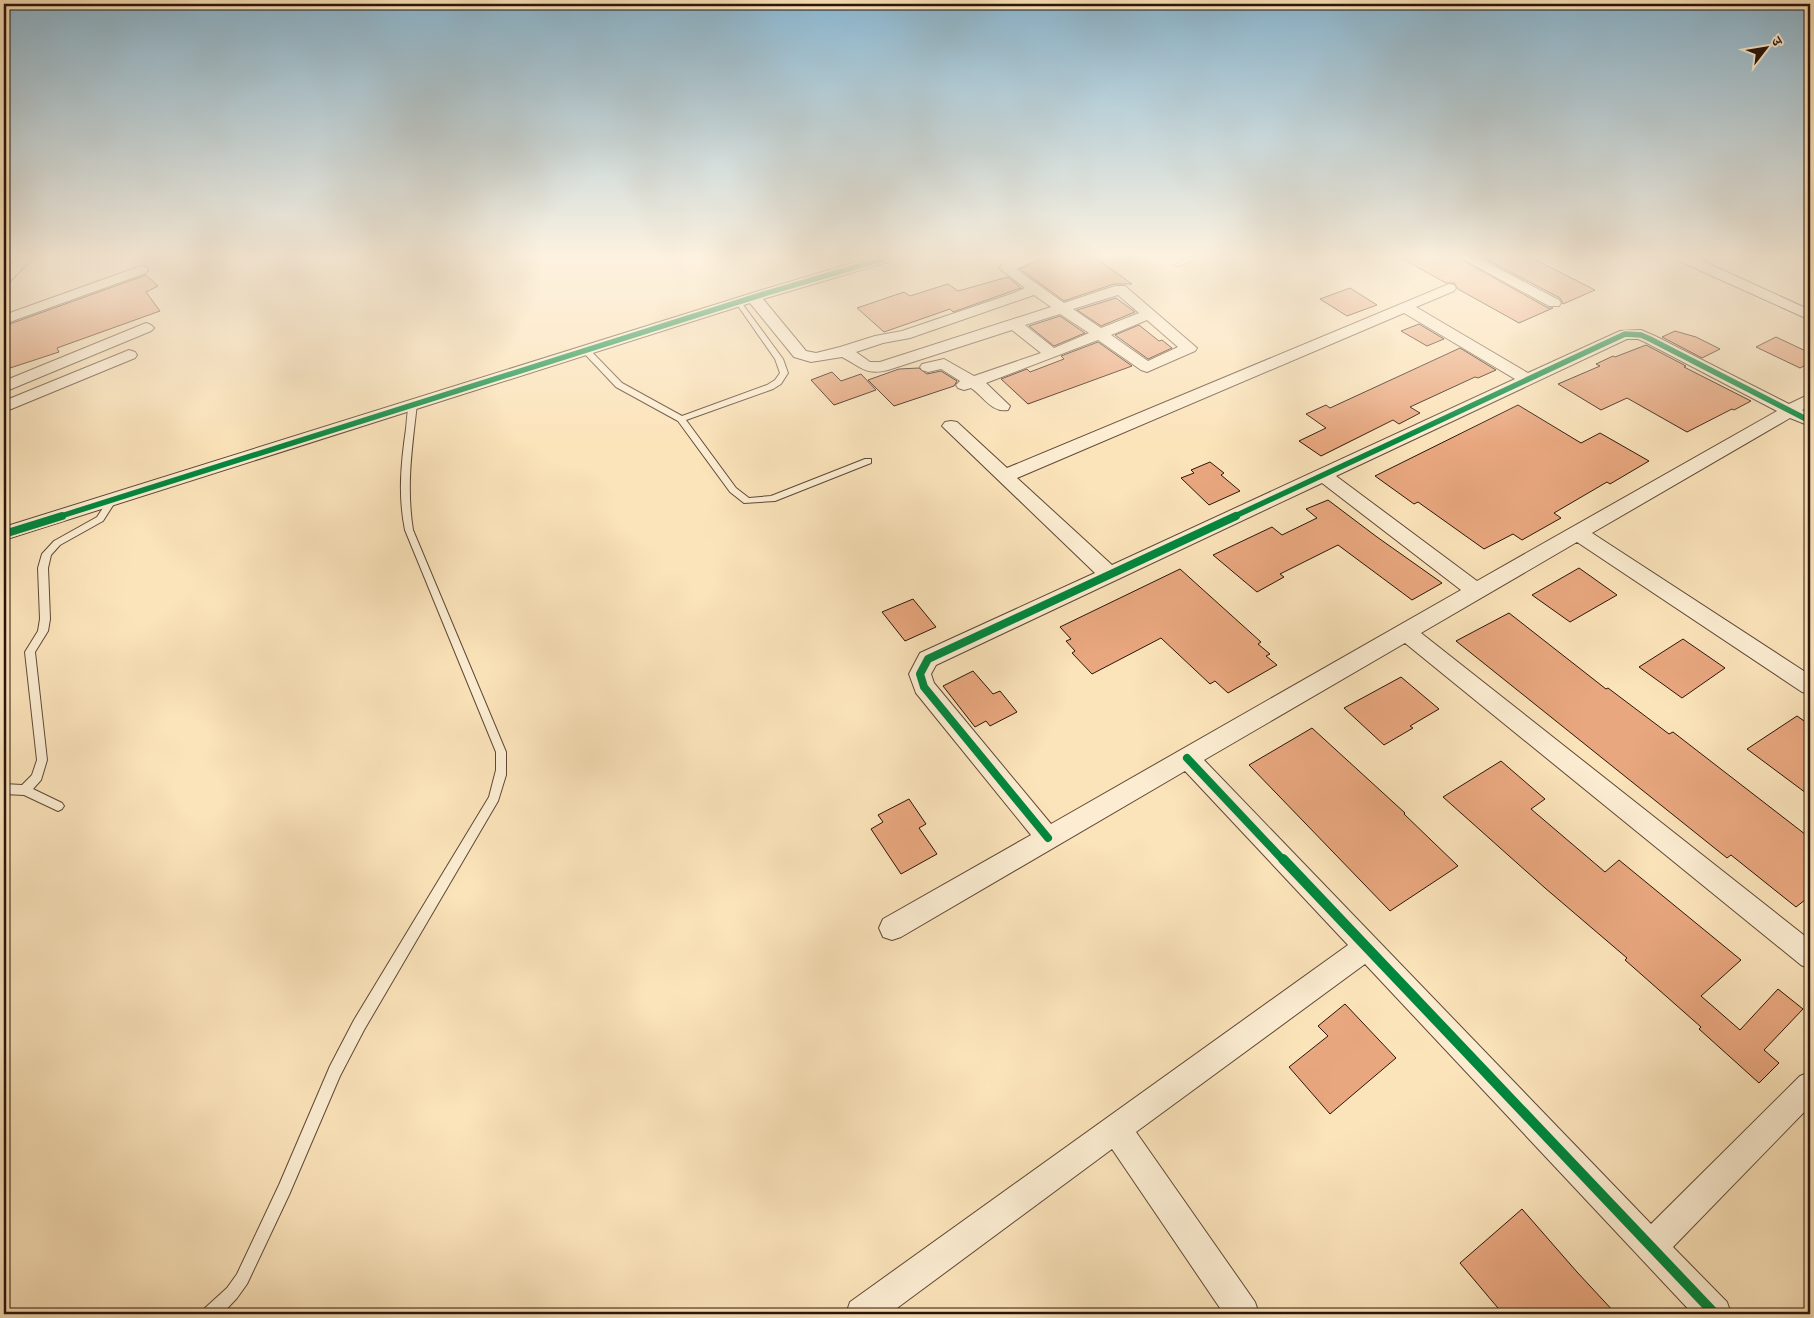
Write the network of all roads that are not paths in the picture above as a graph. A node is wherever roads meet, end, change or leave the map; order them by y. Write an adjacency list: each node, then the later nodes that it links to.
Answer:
1 (686, 320): 14 (street)
2 (757, 320): 27 (lane)
3 (765, 320): 15 (street)
4 (950, 320): 15 (street)
5 (1028, 320): 11 (street)
6 (1080, 320): 13 (street)
7 (1136, 320): 13 (street)
8 (1155, 320): 13 (street)
9 (1375, 320): 32 (street)
10 (1426, 320): 19 (street)
11 (1014, 324): 15 (street); 16 (street)
12 (146, 328): 21 (street)
13 (1101, 334): 16 (street)
14 (586, 350): 23 (street); 27 (lane)
15 (841, 352)
16 (1052, 354): 20 (street)
17 (129, 355): 25 (street)
18 (928, 367): 20 (street)
19 (1526, 379): 26 (street); 31 (street)
20 (968, 384): 24 (street)
21 (4, 387)
22 (1810, 399): 26 (street)
23 (414, 404): 33 (street); 51 (lane)
24 (1002, 406)
25 (4, 407)
26 (1790, 411): 28 (street); 34 (street)
27 (681, 419): 30 (lane)
28 (1810, 421)
29 (951, 426): 32 (street)
30 (868, 461)
31 (1322, 474): 36 (street); 37 (street)
32 (1004, 476): 36 (street)
33 (113, 499): 35 (street); 42 (lane)
34 (1578, 533): 37 (street); 39 (street)
35 (4, 534)
36 (1109, 574): 44 (street)
37 (1476, 591): 38 (street)
38 (1406, 632): 40 (street); 47 (street)
39 (1810, 686)
40 (1187, 758): 44 (street); 46 (street)
41 (4, 788): 42 (lane)
42 (25, 790): 43 (lane)
43 (58, 806)
44 (1048, 838): 45 (street)
45 (892, 928)
46 (1366, 948): 49 (street); 50 (street)
47 (1810, 956)
48 (1810, 1086): 50 (street)
49 (1116, 1129): 52 (street); 53 (street)
50 (1652, 1246): 54 (street)
51 (211, 1314)
52 (862, 1314)
53 (1243, 1314)
54 (1715, 1314)

